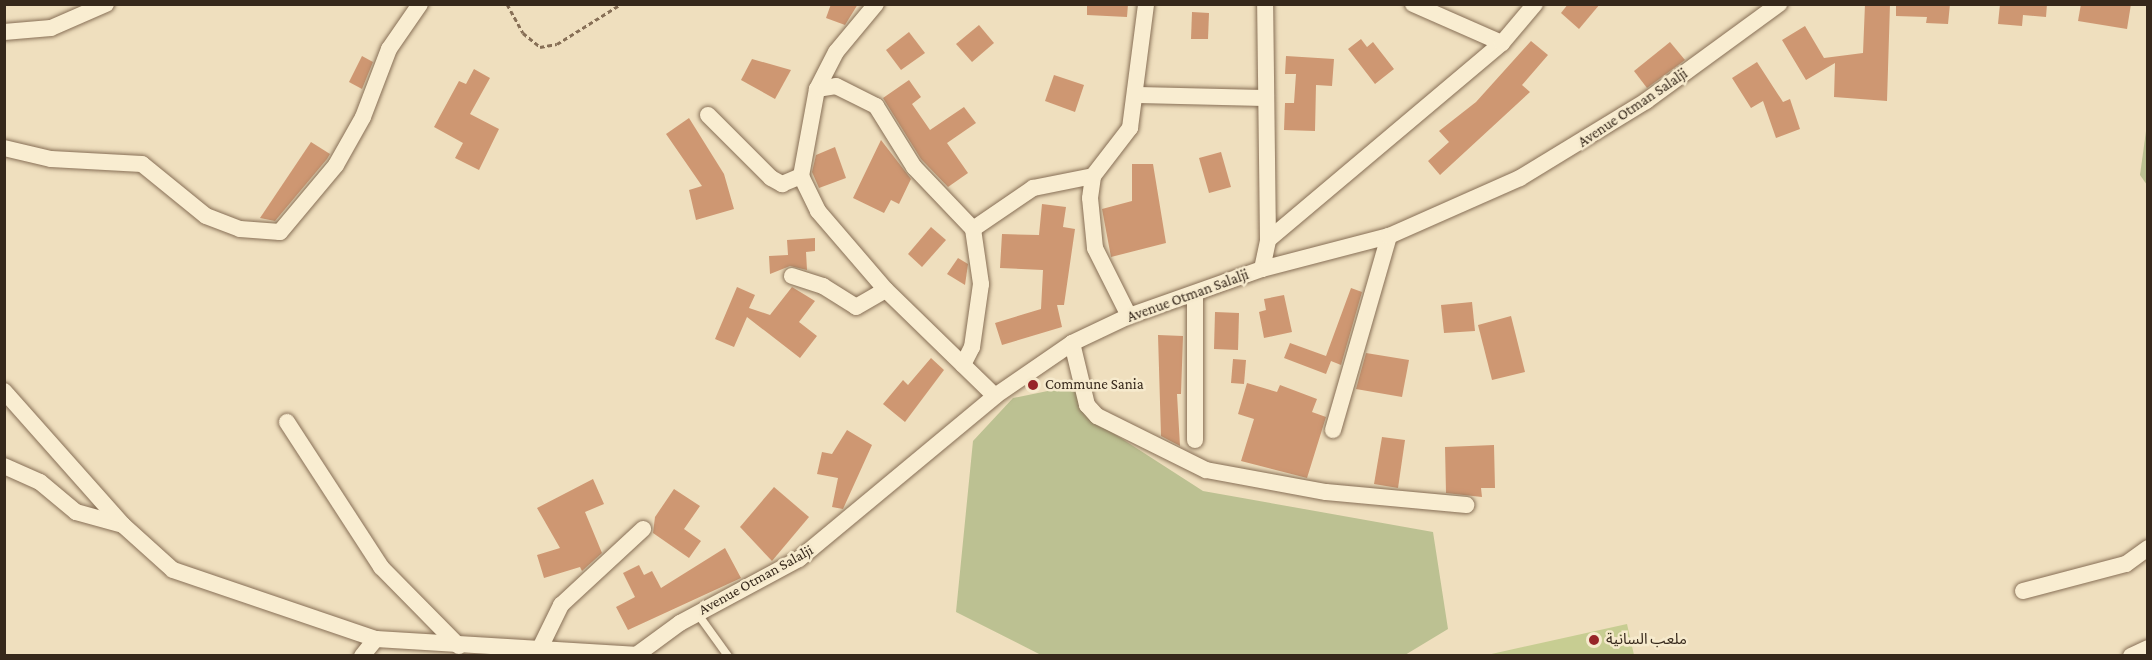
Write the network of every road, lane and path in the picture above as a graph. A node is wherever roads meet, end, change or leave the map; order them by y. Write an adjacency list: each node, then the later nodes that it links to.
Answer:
1 (106, 4): 11 (street)
2 (420, 4): 17 (street)
3 (507, 4): 4 (path)
4 (621, 4)
5 (876, 4): 13 (street)
6 (1146, 4): 14 (street)
7 (1265, 4): 15 (street)
8 (1413, 4): 12 (street)
9 (1535, 4): 12 (street)
10 (1779, 4): 21 (street, Avenue Otman Salalji)
11 (4, 32)
12 (1502, 43): 22 (street)
13 (817, 89): 18 (street); 20 (street)
14 (1136, 95): 15 (street); 19 (street)
15 (1266, 98): 22 (street)
16 (708, 115): 18 (street)
17 (4, 148)
18 (801, 176): 25 (street)
19 (1093, 176): 20 (street); 27 (street)
20 (973, 229): 29 (street)
21 (1389, 236): 23 (street, Avenue Otman Salalji); 33 (street)
22 (1268, 240): 23 (street)
23 (1262, 269): 26 (street, Avenue Otman Salalji)
24 (792, 276): 25 (street)
25 (886, 290): 29 (street)
26 (1195, 296): 27 (street, Avenue Otman Salalji); 34 (street)
27 (1129, 316): 28 (street, Avenue Otman Salalji)
28 (1072, 343): 31 (street, Avenue Otman Salalji); 36 (street)
29 (963, 365): 31 (street)
30 (4, 391): 37 (street)
31 (995, 396): 41 (street, Avenue Otman Salalji)
32 (287, 422): 43 (street)
33 (1333, 430)
34 (1195, 440)
35 (4, 466): 37 (street)
36 (1466, 505)
37 (123, 525): 42 (street)
38 (643, 529): 44 (street)
39 (2148, 548): 40 (street)
40 (2023, 591)
41 (697, 613): 46 (street, Avenue Otman Salalji); 48 (lane)
42 (376, 639): 43 (street); 47 (street)
43 (459, 646): 44 (street)
44 (541, 646): 46 (street)
45 (2148, 648): 49 (street)
46 (635, 655)
47 (362, 656)
48 (728, 656)
49 (2131, 656)

